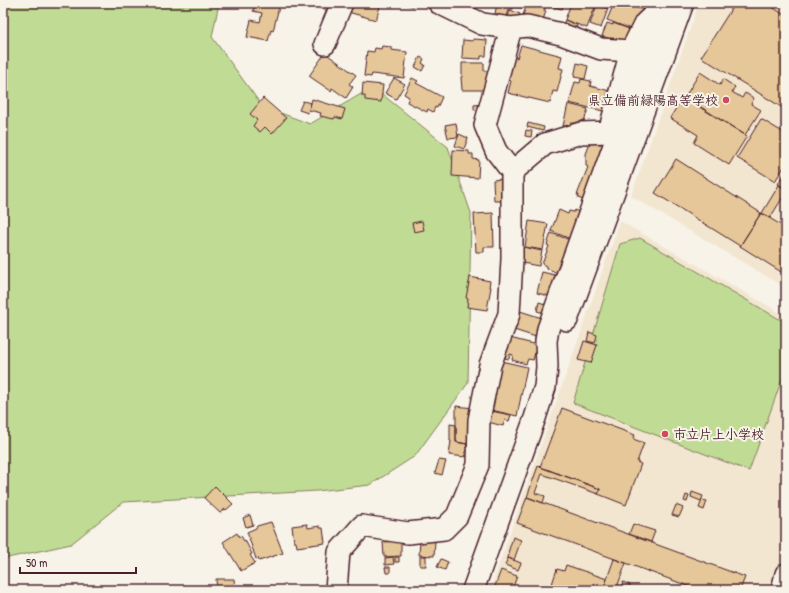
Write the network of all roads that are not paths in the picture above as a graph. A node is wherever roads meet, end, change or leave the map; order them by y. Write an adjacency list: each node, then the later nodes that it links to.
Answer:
1 (342, 3): 5 (street)
2 (439, 3): 4 (street)
3 (671, 3): 6 (street); 7 (street); 9 (street)
4 (511, 28): 6 (street); 8 (street)
5 (326, 44)
6 (631, 51): 7 (street)
7 (612, 136): 8 (street); 9 (street)
8 (512, 172): 11 (street)
9 (547, 367): 12 (street)
10 (786, 574): 13 (street)
11 (336, 590)
12 (473, 590)
13 (782, 590)

